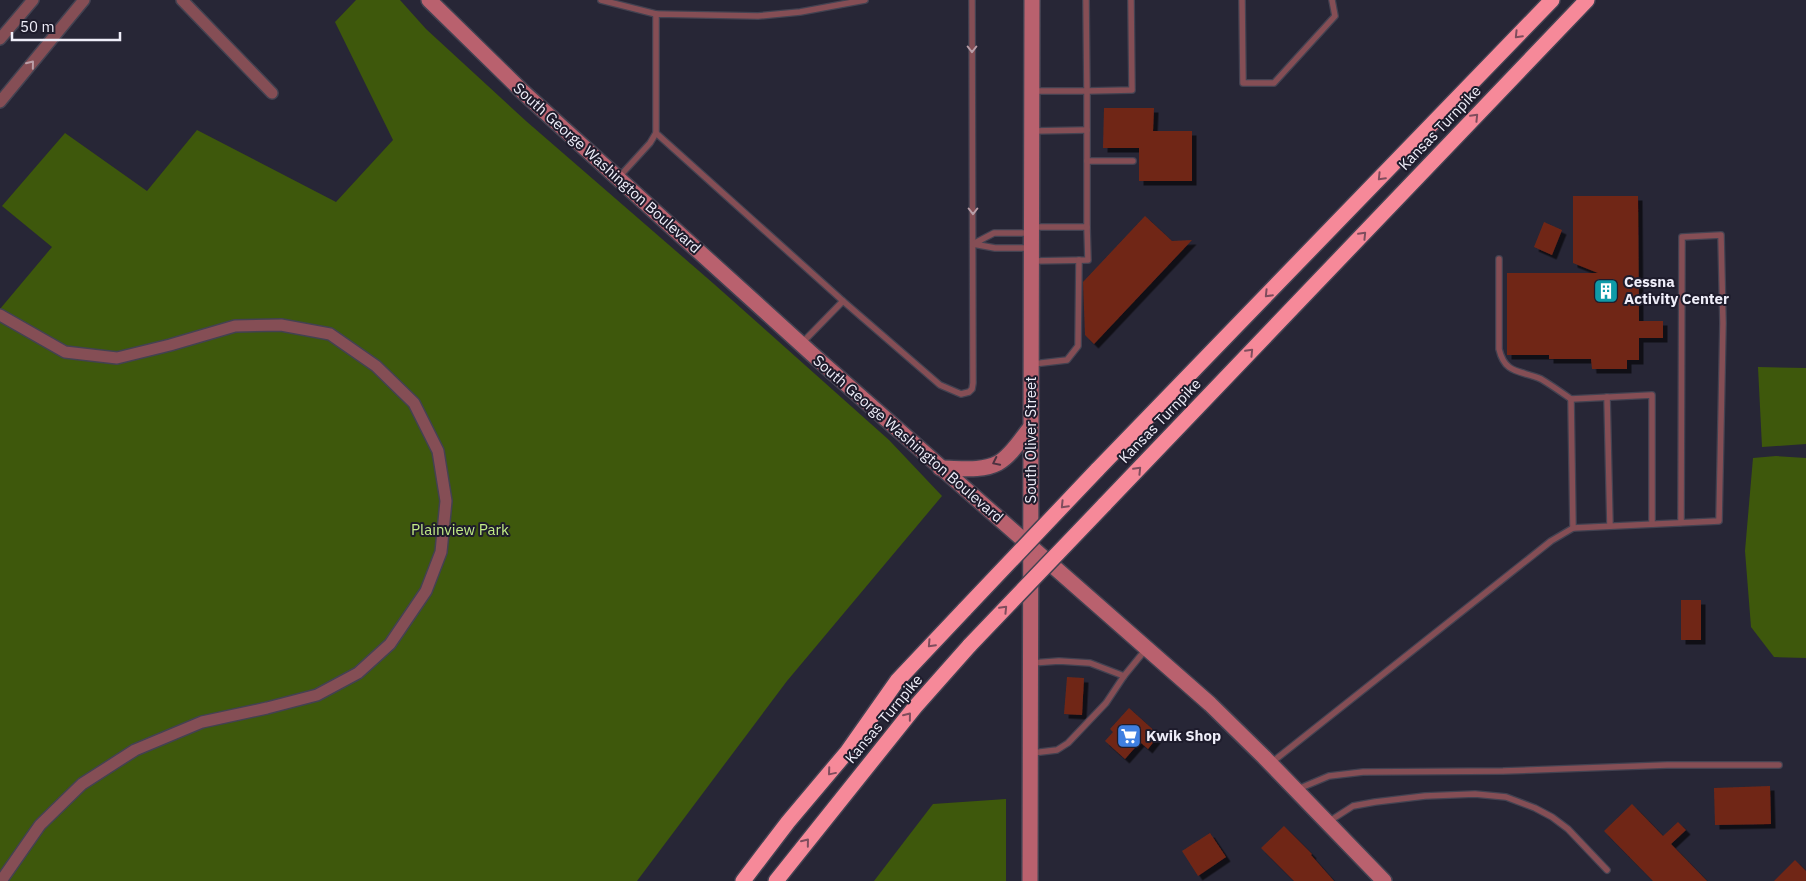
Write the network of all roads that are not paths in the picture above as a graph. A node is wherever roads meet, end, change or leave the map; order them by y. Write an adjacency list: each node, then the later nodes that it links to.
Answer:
1 (33, 0): 16 (street)
2 (84, 0): 20 (street, one-way to 2)
3 (182, 0): 19 (street)
4 (429, 0): 26 (street, South George Washington Boulevard)
5 (600, 0): 15 (lane)
6 (865, 0): 15 (lane)
7 (972, 0): 29 (lane, one-way to 29)
8 (1032, 0): 17 (street, South Oliver Street)
9 (1086, 0): 18 (lane)
10 (1131, 0): 18 (lane)
11 (1242, 0): 12 (lane)
12 (1332, 0)
13 (1552, 0): 55 (highway, Kansas Turnpike, one-way to 55, bridge)
14 (1587, 0): 56 (highway, Kansas Turnpike, one-way to 14, bridge)
15 (656, 14): 23 (lane)
16 (0, 39)
17 (1032, 91): 18 (lane); 22 (street, South Oliver Street)
18 (1086, 91): 21 (lane)
19 (272, 93)
20 (0, 102)
21 (1087, 130): 22 (lane); 24 (lane)
22 (1032, 131): 28 (street, South Oliver Street)
23 (656, 133): 26 (lane); 32 (lane)
24 (1087, 161): 25 (lane); 27 (lane)
25 (1132, 161)
26 (618, 179): 34 (street, South George Washington Boulevard)
27 (1087, 227): 28 (lane); 31 (lane)
28 (1031, 242): 29 (lane); 29 (lane); 31 (lane); 35 (street, South Oliver Street)
29 (973, 244): 32 (lane)
30 (1499, 259): 37 (lane)
31 (1079, 260): 35 (lane)
32 (843, 301): 34 (lane)
33 (0, 315): 54 (street)
34 (801, 345): 39 (street, South George Washington Boulevard)
35 (1031, 364): 38 (street, South Oliver Street)
36 (1607, 397): 37 (lane); 41 (lane); 42 (lane)
37 (1571, 399): 43 (lane)
38 (1030, 428): 39 (street, one-way to 39); 44 (street, South Oliver Street)
39 (940, 468): 44 (street, South George Washington Boulevard)
40 (1681, 523): 40 (lane); 41 (lane)
41 (1652, 524): 42 (lane)
42 (1610, 526): 43 (lane)
43 (1573, 528): 49 (lane)
44 (1030, 545): 45 (street, South George Washington Boulevard); 46 (street, South Oliver Street)
45 (1147, 648): 47 (lane); 49 (street, South George Washington Boulevard)
46 (1030, 663): 47 (lane); 48 (street, South Oliver Street)
47 (1124, 676): 48 (lane)
48 (1030, 753): 57 (street, South Oliver Street)
49 (1271, 764): 51 (street, South George Washington Boulevard)
50 (1779, 765): 51 (lane)
51 (1296, 790): 52 (street, South George Washington Boulevard)
52 (1328, 822): 53 (lane); 58 (street, South George Washington Boulevard)
53 (1607, 870)
54 (1, 881)
55 (743, 881)
56 (776, 881)
57 (1030, 881)
58 (1384, 881)

